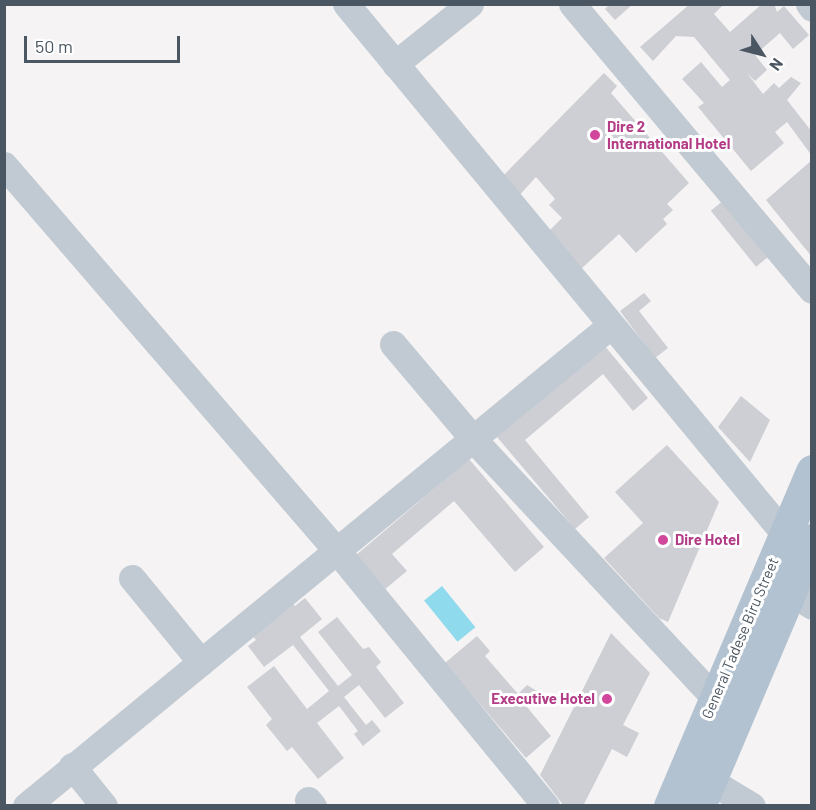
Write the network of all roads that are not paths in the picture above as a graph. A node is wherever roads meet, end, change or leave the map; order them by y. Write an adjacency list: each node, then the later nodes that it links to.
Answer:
1 (346, 4): 4 (street)
2 (470, 4): 4 (street)
3 (572, 4): 6 (street)
4 (395, 64): 7 (street)
5 (4, 165): 12 (street)
6 (812, 290)
7 (611, 325): 9 (street); 11 (street)
8 (393, 344): 9 (street)
9 (474, 440): 12 (street); 16 (street)
10 (812, 471): 11 (main road, General Tadese Biru Street)
11 (800, 544): 14 (main road, General Tadese Biru Street); 16 (main road, General Tadese Biru Street)
12 (337, 551): 15 (street); 21 (street)
13 (132, 578): 15 (street)
14 (800, 599): 18 (main road, General Tadese Biru Street)
15 (201, 662): 17 (street)
16 (715, 698): 22 (main road, General Tadese Biru Street)
17 (72, 766): 19 (street); 20 (street)
18 (704, 793): 23 (street)
19 (26, 806)
20 (104, 806)
21 (546, 806)
22 (670, 806)
23 (752, 806)

